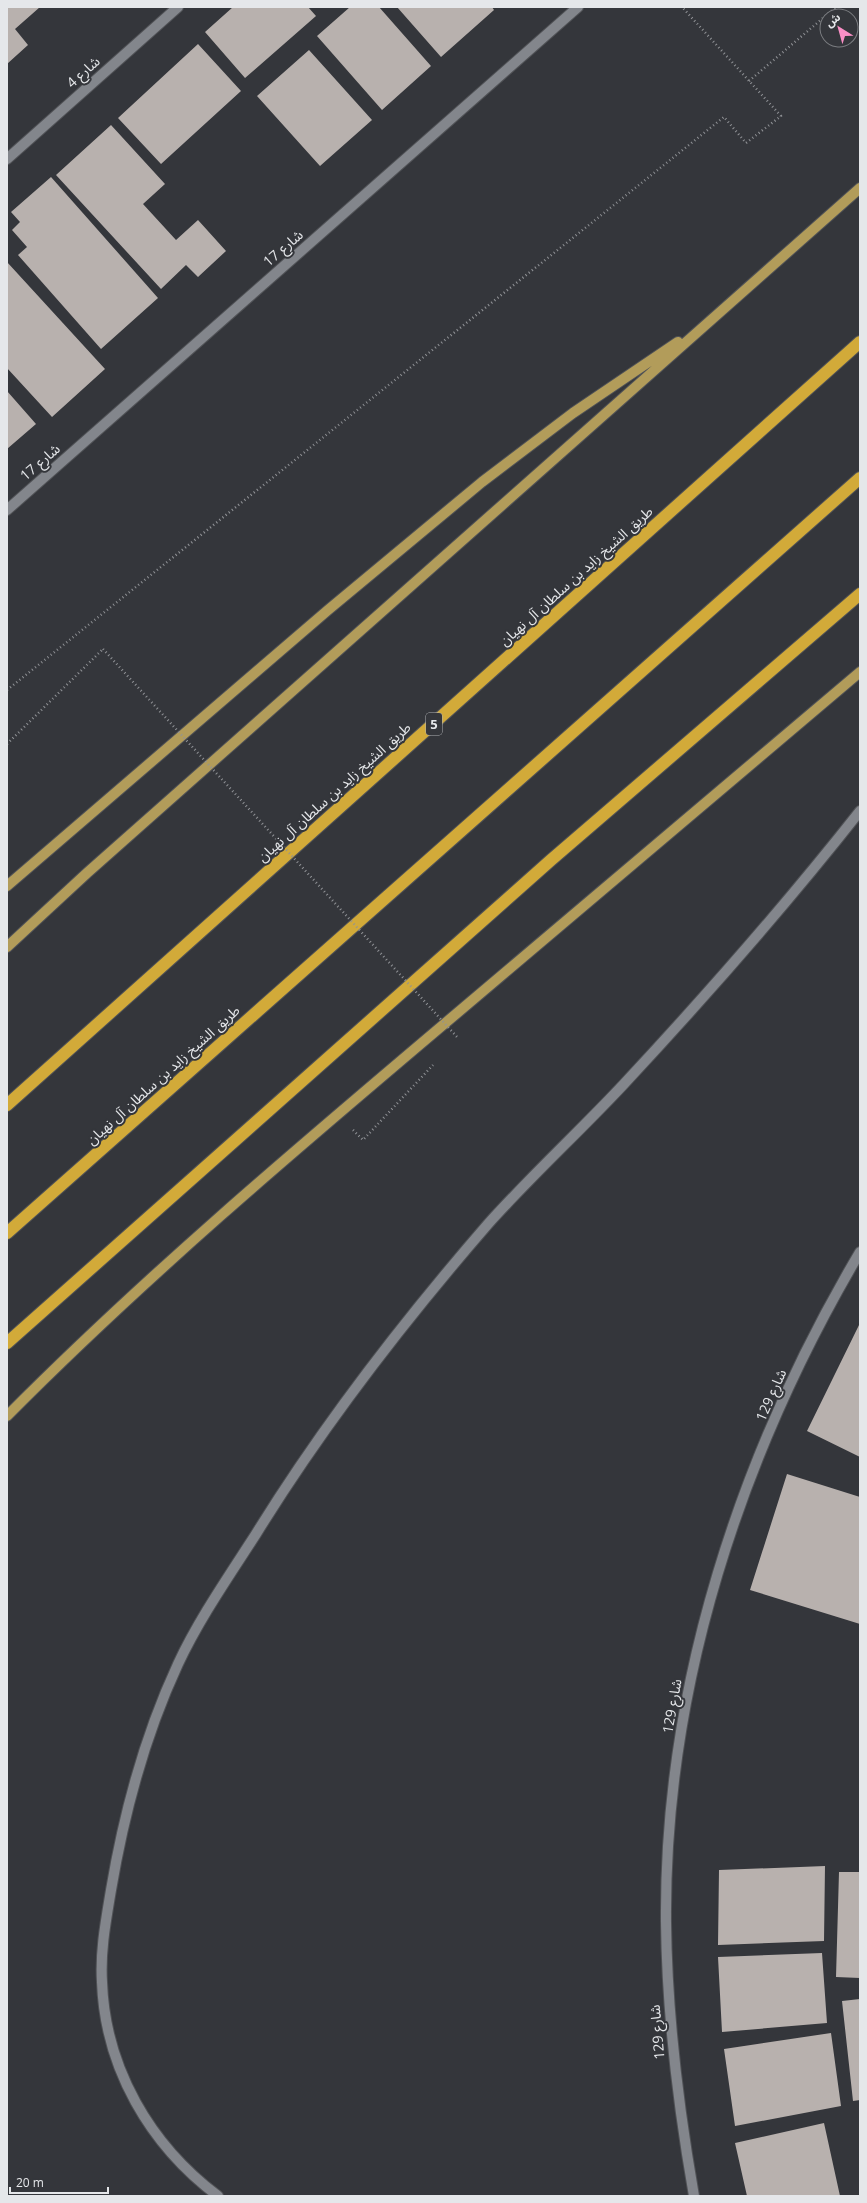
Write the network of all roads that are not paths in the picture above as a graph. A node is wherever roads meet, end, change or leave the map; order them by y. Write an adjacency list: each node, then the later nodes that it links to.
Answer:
1 (178, 7): 3 (street, شارع 4)
2 (578, 7): 8 (street, شارع 17)
3 (7, 159)
4 (860, 188): 5 (main road)
5 (713, 318): 12 (main road); 13 (main road)
6 (860, 342): 14 (highway, طريق الشيخ زايد بن سلطان آل نهيان / 5)
7 (860, 478): 15 (highway, طريق الشيخ زايد بن سلطان آل نهيان)
8 (7, 510)
9 (860, 594): 17 (highway)
10 (860, 672): 18 (main road)
11 (860, 811): 19 (street)
12 (7, 886)
13 (7, 947)
14 (7, 1105)
15 (7, 1233)
16 (860, 1252): 20 (street, شارع 129)
17 (7, 1344)
18 (7, 1416)
19 (218, 2196)
20 (694, 2196)

